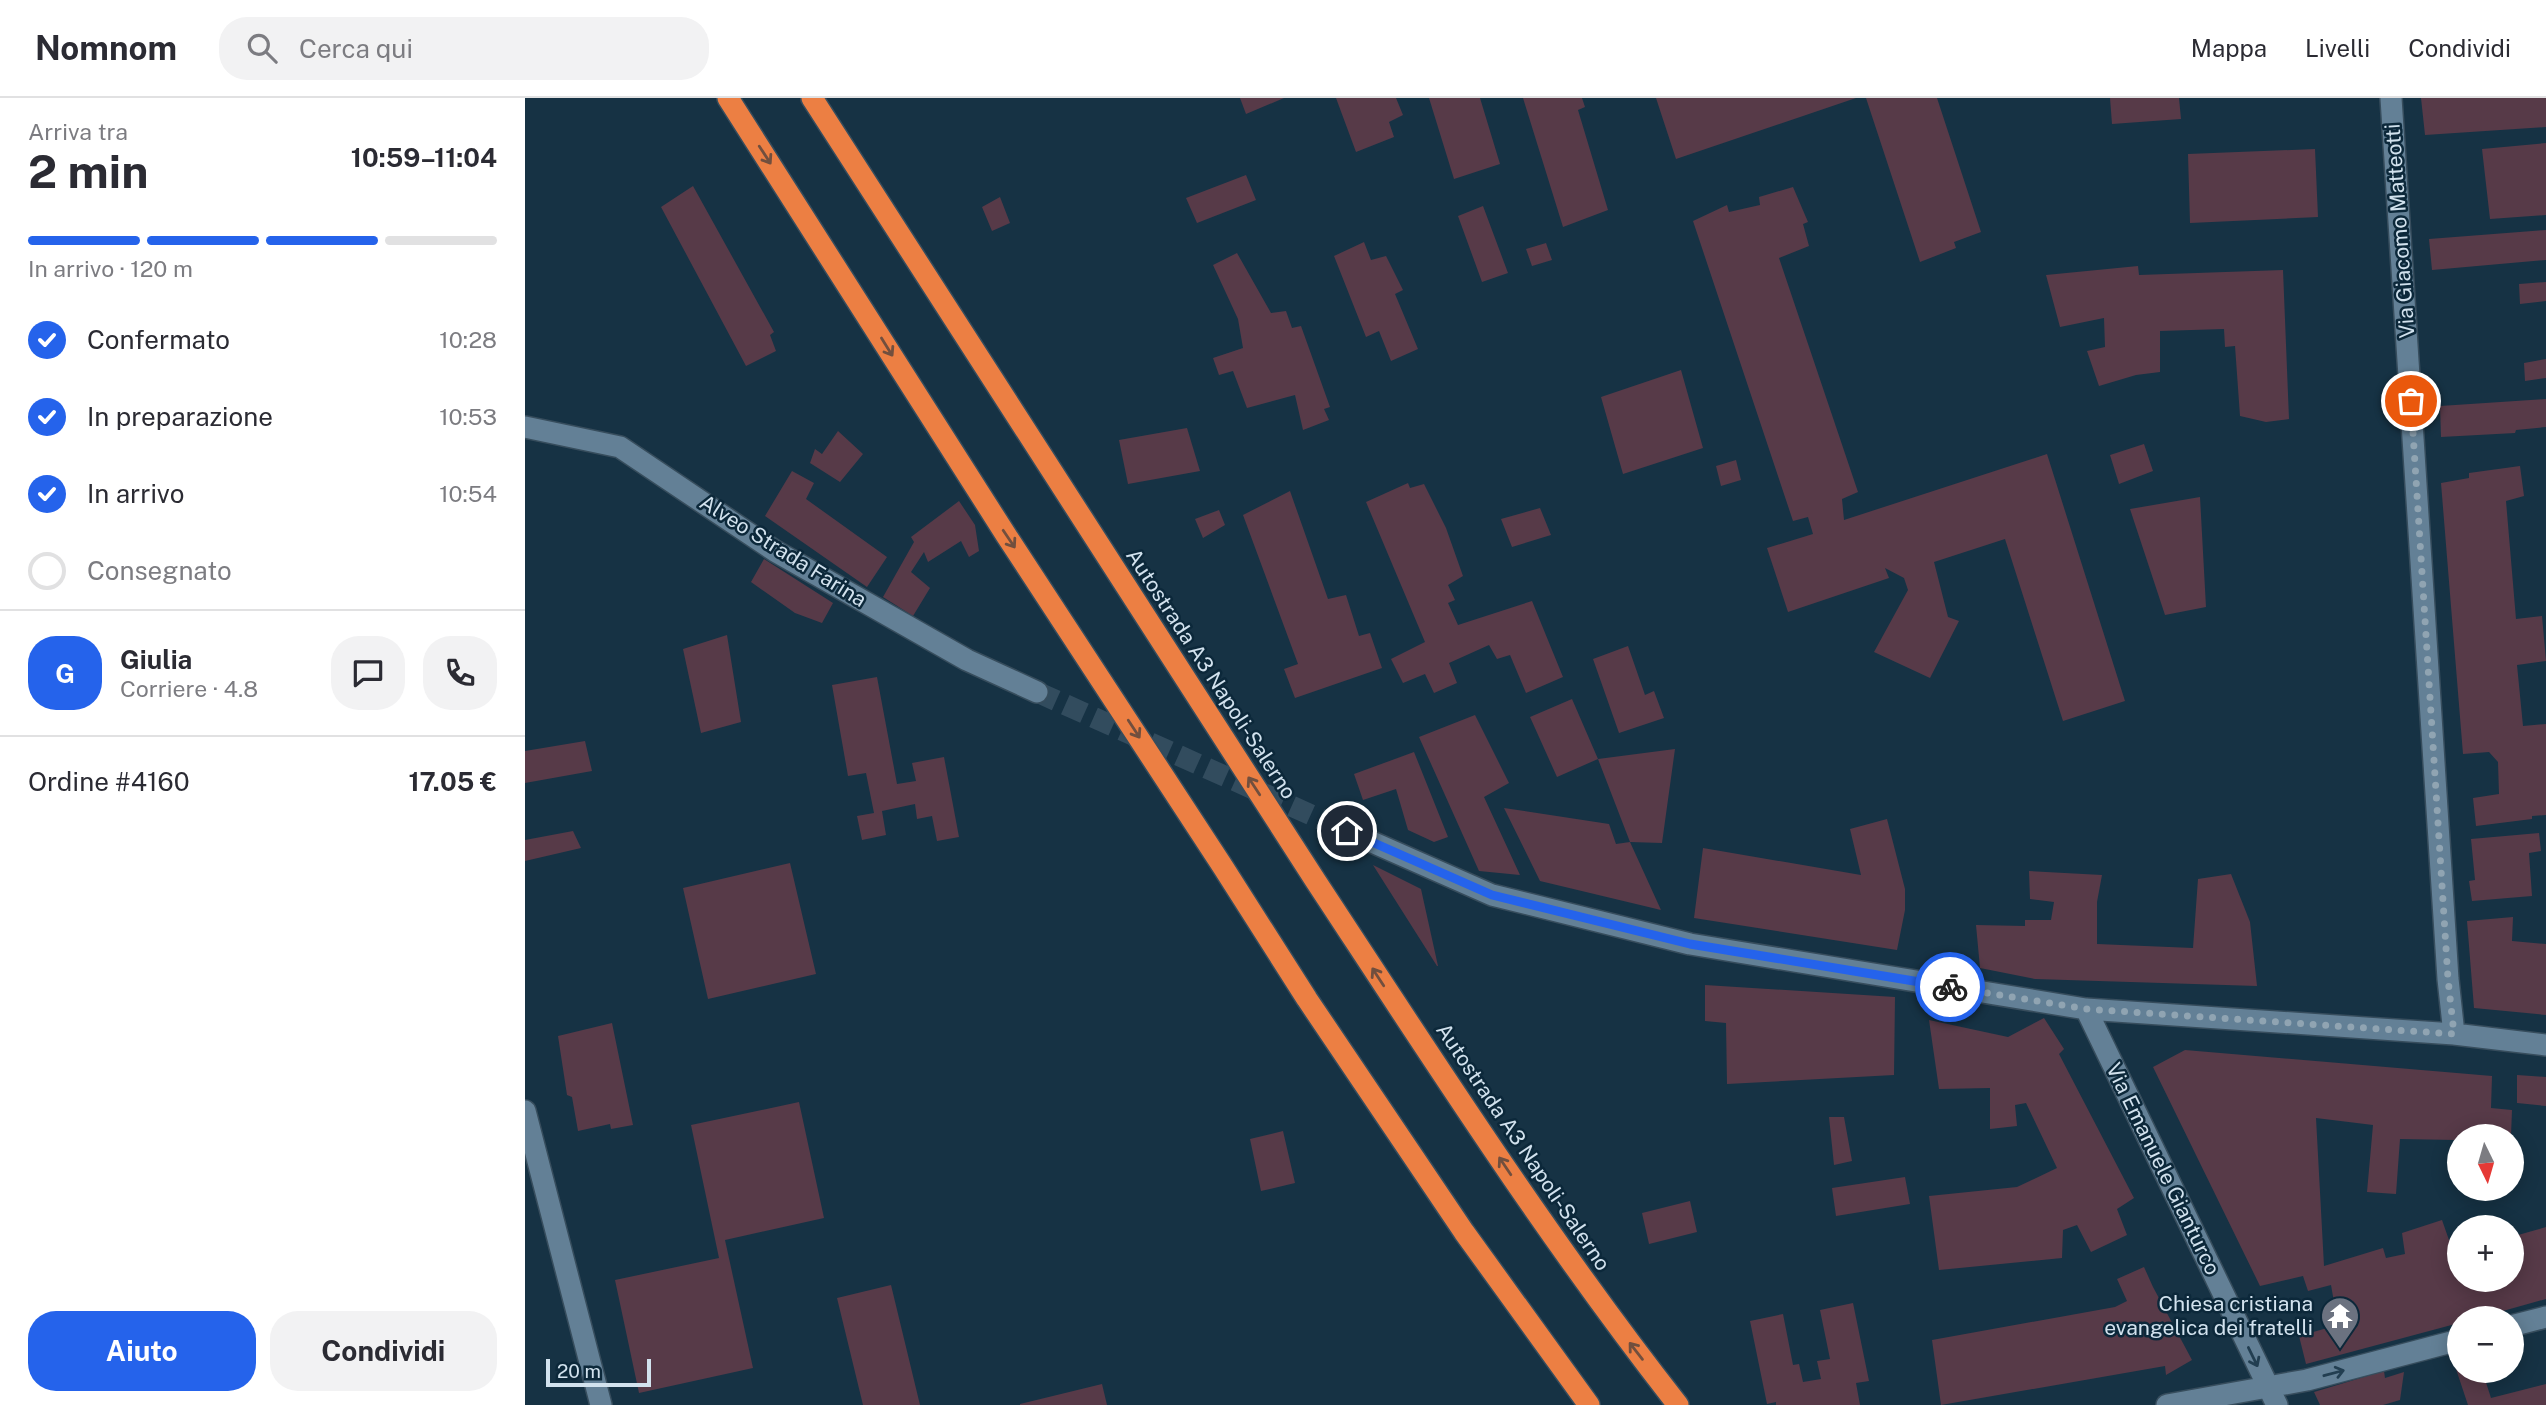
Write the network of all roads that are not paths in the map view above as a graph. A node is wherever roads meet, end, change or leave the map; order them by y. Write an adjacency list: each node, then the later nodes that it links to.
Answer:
1 (728, 98): 16 (highway, one-way to 16)
2 (812, 98): 17 (highway, Autostrada A3 Napoli-Salerno, one-way to 2)
3 (2391, 98): 8 (street, Via Giacomo Matteotti)
4 (525, 428): 5 (street, Alveo Strada Farina)
5 (1037, 691)
6 (1347, 831): 7 (street)
7 (2086, 1009): 8 (street); 14 (street, Via Emanuele Gianturco, one-way to 14)
8 (2454, 1034): 9 (street)
9 (2546, 1045)
10 (525, 1111): 15 (street)
11 (2546, 1317): 12 (street)
12 (2524, 1323)
13 (2447, 1343): 14 (street, one-way to 13)
14 (2272, 1396): 18 (street)
15 (601, 1405)
16 (1589, 1405)
17 (1678, 1405)
18 (2167, 1405)

